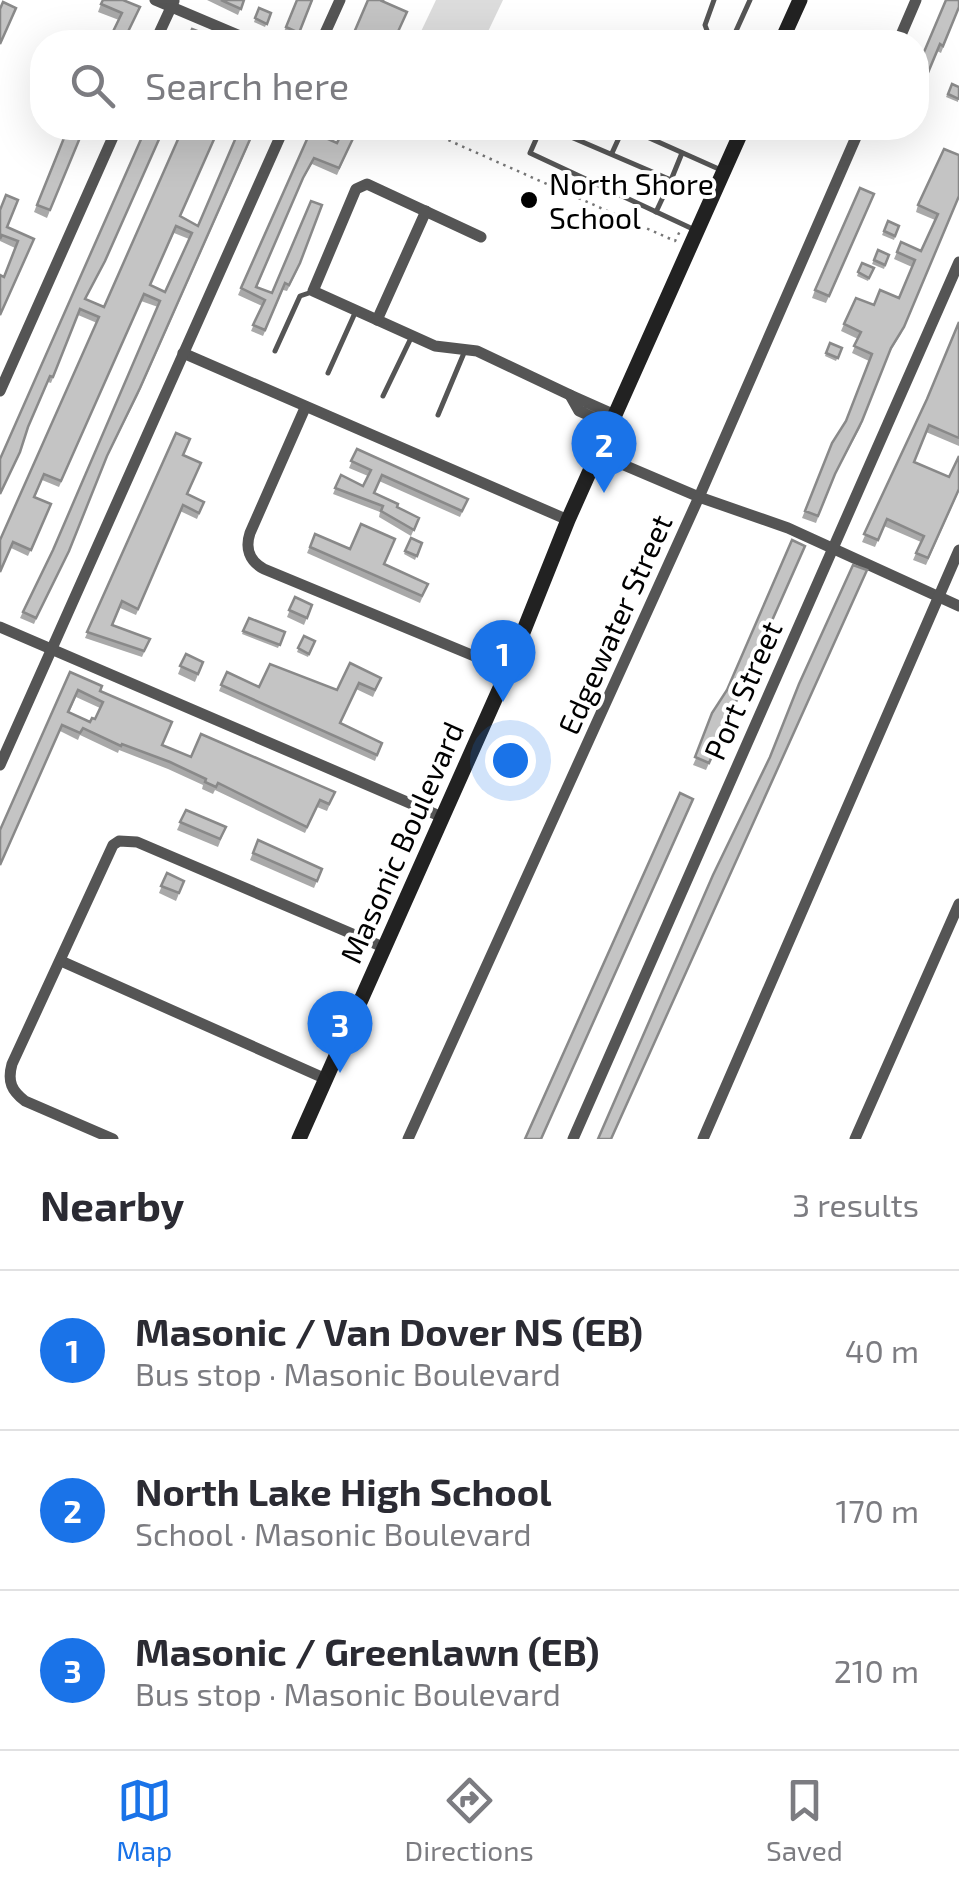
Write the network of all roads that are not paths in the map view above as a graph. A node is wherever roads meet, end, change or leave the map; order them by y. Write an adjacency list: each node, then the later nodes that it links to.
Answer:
1 (155, 0): 7 (street)
2 (340, 0): 10 (street)
3 (714, 0): 11 (lane)
4 (750, 0): 12 (lane)
5 (800, 0): 13 (street)
6 (916, 0): 14 (street)
7 (172, 4): 8 (street); 9 (street)
8 (160, 30)
9 (228, 30)
10 (326, 30)
11 (707, 30)
12 (737, 30)
13 (786, 30)
14 (903, 30)
15 (112, 140): 40 (street)
16 (279, 140): 38 (street)
17 (536, 140): 28 (lane)
18 (579, 140): 24 (lane)
19 (618, 140): 24 (lane)
20 (653, 140): 23 (lane)
21 (738, 140): 25 (street, Masonic Boulevard)
22 (855, 140): 46 (street, Edgewater Street)
23 (682, 153): 25 (lane); 26 (lane)
24 (612, 154): 26 (lane)
25 (724, 171): 29 (street, Masonic Boulevard)
26 (671, 180): 28 (lane)
27 (426, 212): 30 (street); 32 (street); 34 (street)
28 (656, 212): 29 (lane)
29 (690, 228): 44 (street, Masonic Boulevard)
30 (481, 237)
31 (959, 262): 48 (street, Port Street)
32 (315, 292): 33 (street); 36 (lane)
33 (356, 310): 34 (street); 39 (lane)
34 (377, 320): 35 (street)
35 (412, 336): 37 (street); 41 (lane)
36 (275, 350)
37 (465, 350): 43 (lane); 44 (street)
38 (183, 353): 42 (street); 53 (street)
39 (328, 373)
40 (0, 391)
41 (383, 396)
42 (305, 408): 47 (street); 54 (street)
43 (438, 415)
44 (613, 420): 45 (street, Masonic Boulevard)
45 (598, 454): 46 (street); 47 (street, Masonic Boulevard)
46 (699, 497): 48 (street); 63 (street, Edgewater Street)
47 (568, 520): 54 (street, Masonic Boulevard)
48 (832, 546): 50 (street); 64 (street, Port Street)
49 (959, 550): 50 (street)
50 (939, 595): 51 (street); 65 (street)
51 (959, 606)
52 (0, 627): 53 (street)
53 (52, 649): 55 (street); 56 (street)
54 (508, 670): 56 (street, Masonic Boulevard)
55 (0, 765)
56 (442, 816): 58 (street, Masonic Boulevard)
57 (959, 904): 66 (street)
58 (384, 947): 59 (street); 60 (street, Masonic Boulevard)
59 (61, 961): 60 (street); 61 (street)
60 (326, 1078): 62 (street, Masonic Boulevard)
61 (113, 1139)
62 (298, 1139)
63 (408, 1139)
64 (573, 1139)
65 (703, 1139)
66 (855, 1139)

